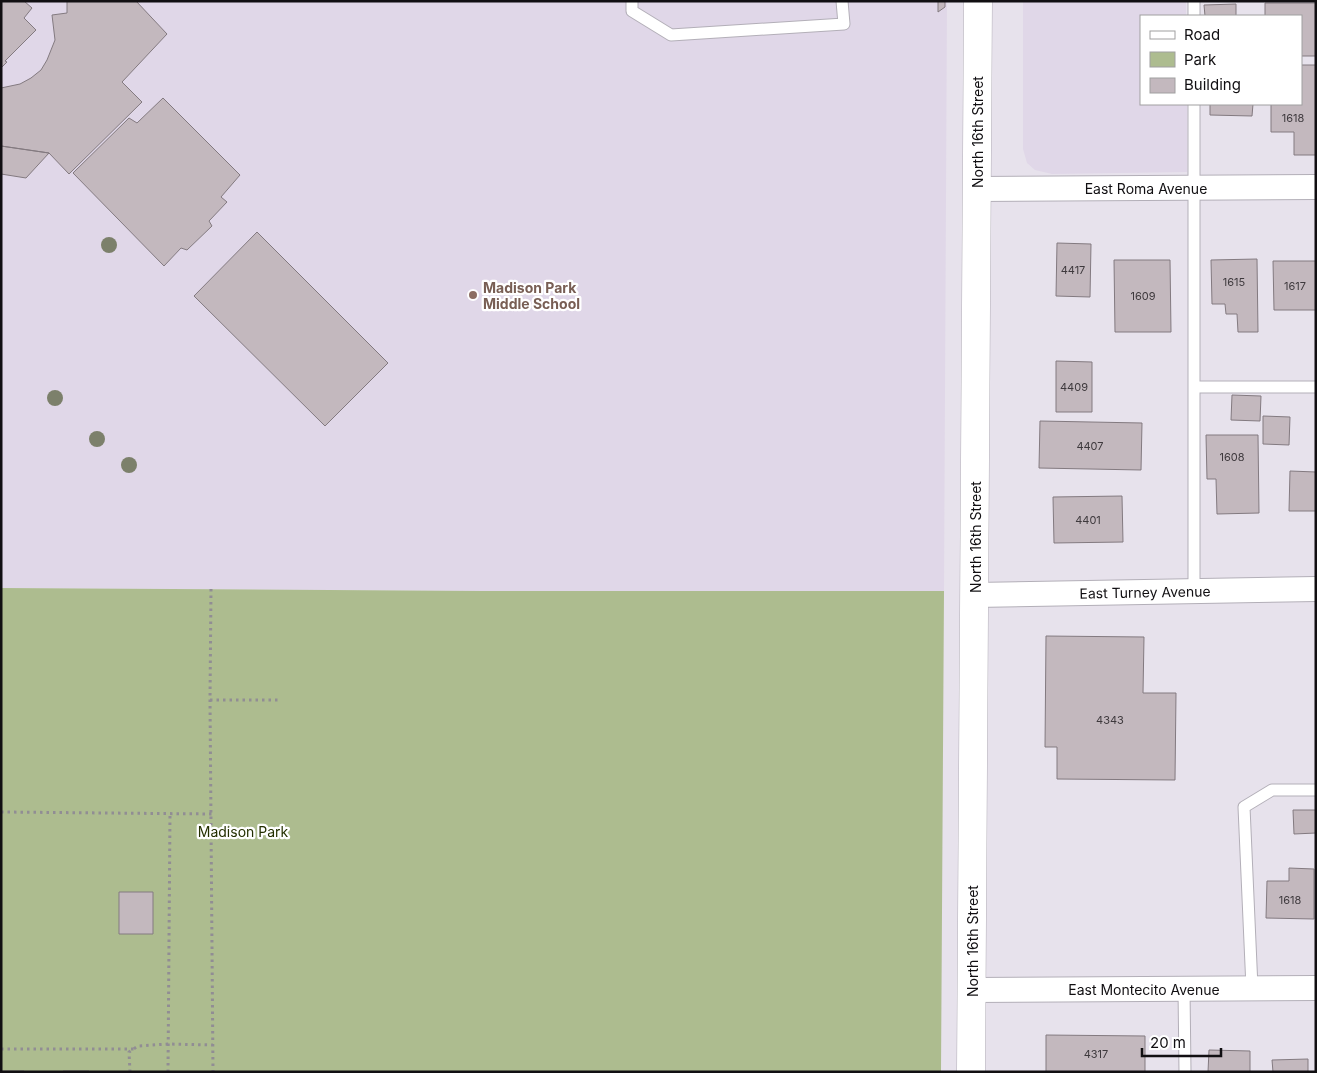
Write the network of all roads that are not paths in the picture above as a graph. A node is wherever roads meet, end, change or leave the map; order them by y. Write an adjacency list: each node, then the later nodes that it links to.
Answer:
1 (632, 1): 2 (lane)
2 (842, 1)
3 (978, 1): 9 (main road, North 16th Street)
4 (1194, 1): 5 (lane)
5 (1194, 15)
6 (1194, 105): 8 (lane)
7 (1316, 186): 8 (street, East Roma Avenue)
8 (1194, 187): 9 (street, East Roma Avenue); 11 (lane)
9 (977, 189): 14 (main road, North 16th Street)
10 (1316, 387): 11 (lane)
11 (1195, 388): 13 (lane)
12 (1316, 589): 13 (street, East Turney Avenue)
13 (1194, 591): 14 (street, East Turney Avenue)
14 (974, 595): 19 (main road, North 16th Street)
15 (1316, 790): 16 (lane)
16 (1252, 988): 17 (street, East Montecito Avenue); 18 (street, East Montecito Avenue)
17 (1316, 988)
18 (1184, 989): 19 (street, East Montecito Avenue); 21 (lane)
19 (972, 990): 20 (main road, North 16th Street)
20 (971, 1072)
21 (1185, 1072)

